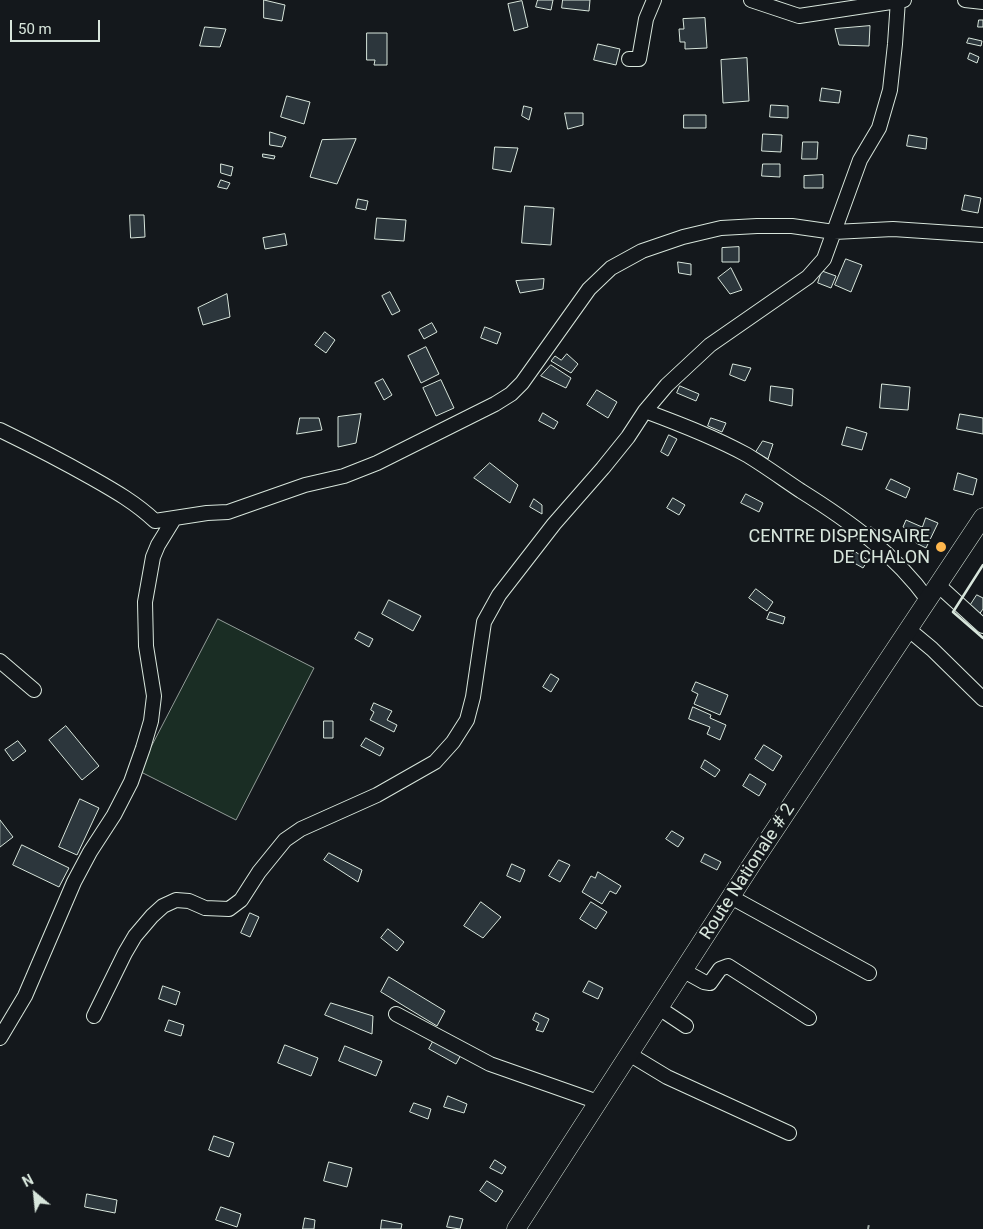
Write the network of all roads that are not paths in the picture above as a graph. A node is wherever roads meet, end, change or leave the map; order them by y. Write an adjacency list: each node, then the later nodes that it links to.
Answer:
1 (654, 0): 6 (street)
2 (751, 0): 3 (street)
3 (900, 0): 7 (street)
4 (965, 0): 5 (street)
5 (983, 2)
6 (629, 59)
7 (834, 232): 8 (street); 9 (street); 12 (street)
8 (983, 235)
9 (645, 411): 14 (street); 25 (street)
10 (0, 430): 12 (street)
11 (983, 517): 13 (main road, Route Nationale # 2)
12 (174, 519): 28 (street)
13 (938, 585): 14 (main road, Route Nationale # 2); 15 (street)
14 (928, 600): 16 (main road, Route Nationale # 2)
15 (982, 623)
16 (908, 629): 19 (street); 20 (main road, Route Nationale # 2)
17 (0, 661): 18 (street)
18 (34, 690)
19 (983, 699)
20 (731, 897): 21 (main road, Route Nationale # 2); 22 (street)
21 (684, 971): 23 (main road, Route Nationale # 2); 26 (street)
22 (869, 973)
23 (659, 1008): 27 (street); 29 (main road, Route Nationale # 2)
24 (396, 1014): 30 (street)
25 (94, 1016)
26 (809, 1018)
27 (686, 1026)
28 (0, 1038)
29 (628, 1054): 30 (main road, Route Nationale # 2); 31 (street)
30 (598, 1102): 32 (main road, Route Nationale # 2)
31 (788, 1133)
32 (516, 1229)

